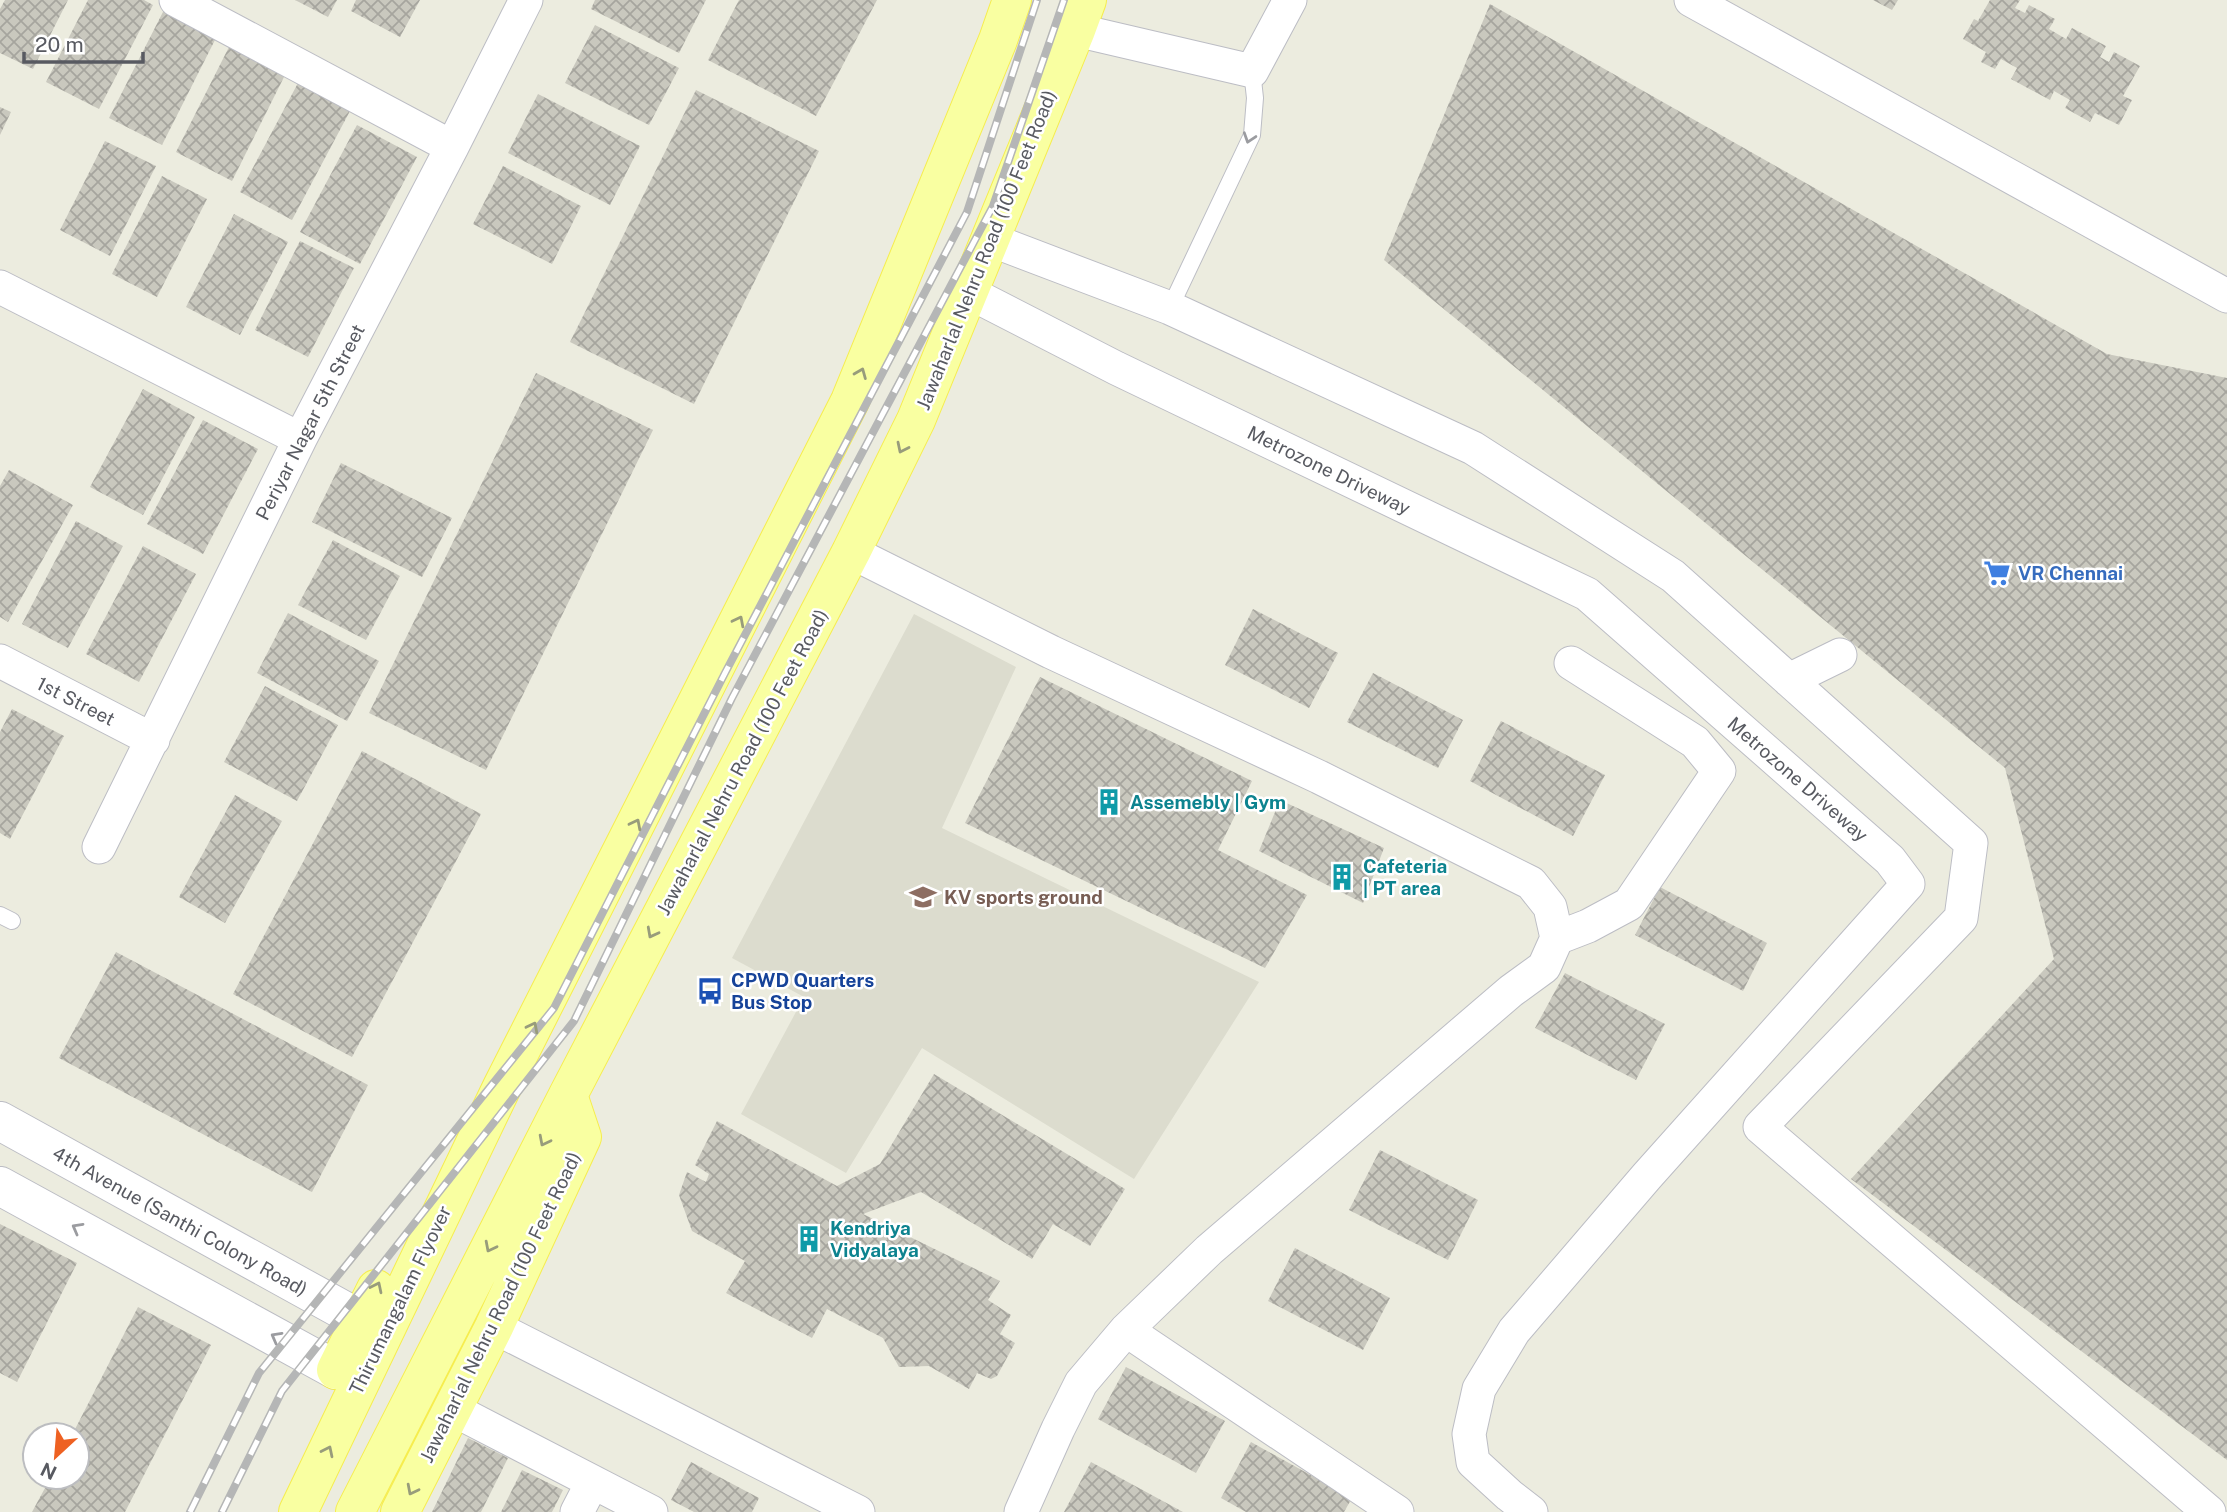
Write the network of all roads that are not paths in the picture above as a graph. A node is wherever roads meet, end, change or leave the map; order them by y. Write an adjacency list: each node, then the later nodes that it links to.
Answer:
1 (176, 0): 8 (street)
2 (526, 0): 8 (street, Periyar Nagar 5th Street)
3 (1012, 0): 23 (main road, one-way to 3)
4 (1290, 0): 7 (street)
5 (1691, 0): 12 (street)
6 (1082, 15): 7 (street); 9 (main road, Jawaharlal Nehru Road (100 Feet Road))
7 (1252, 71): 13 (lane, one-way to 13)
8 (452, 147): 14 (street, Periyar Nagar 5th Street)
9 (991, 240): 11 (main road, Jawaharlal Nehru Road (100 Feet Road)); 13 (street)
10 (0, 287): 14 (street)
11 (970, 293): 15 (main road, Jawaharlal Nehru Road (100 Feet Road), one-way to 15); 41 (street, Metrozone Driveway)
12 (2227, 296)
13 (1171, 308): 19 (street)
14 (300, 439): 20 (street, Periyar Nagar 5th Street)
15 (851, 552): 22 (street); 24 (main road, Jawaharlal Nehru Road (100 Feet Road), one-way to 24)
16 (1840, 654): 19 (street)
17 (0, 661): 20 (street, 1st Street)
18 (1571, 663): 22 (street)
19 (1789, 680): 42 (street)
20 (153, 740): 21 (street, Periyar Nagar 5th Street)
21 (100, 847)
22 (1556, 938): 29 (street)
23 (502, 1087): 27 (main road, one-way to 23); 33 (main road, Thirumangalam Flyover, one-way to 23)
24 (568, 1095): 28 (main road, Jawaharlal Nehru Road (100 Feet Road)); 34 (main road, one-way to 34)
25 (0, 1121): 27 (street, 4th Avenue (Santhi Colony Road))
26 (0, 1186): 30 (street, one-way to 26)
27 (361, 1320): 30 (main road)
28 (494, 1327): 31 (main road, Jawaharlal Nehru Road (100 Feet Road)); 38 (street)
29 (1126, 1330): 39 (street); 40 (street)
30 (336, 1370)
31 (452, 1409): 32 (street); 35 (main road, Jawaharlal Nehru Road (100 Feet Road), one-way to 35)
32 (592, 1483): 36 (street); 37 (street)
33 (298, 1512)
34 (355, 1512)
35 (400, 1512)
36 (577, 1512)
37 (651, 1512)
38 (858, 1512)
39 (1021, 1512)
40 (1396, 1512)
41 (1531, 1512)
42 (2209, 1512)

